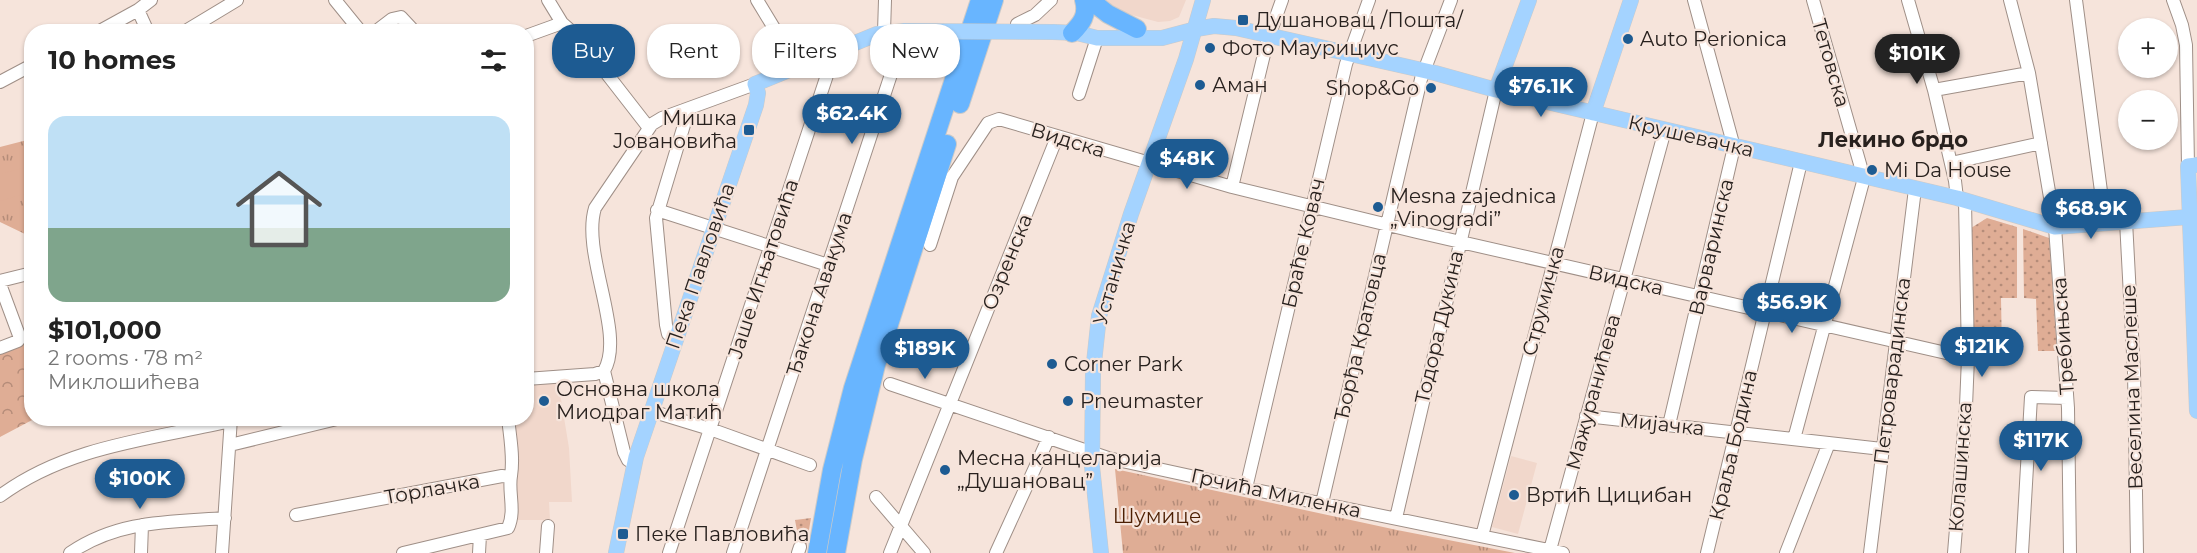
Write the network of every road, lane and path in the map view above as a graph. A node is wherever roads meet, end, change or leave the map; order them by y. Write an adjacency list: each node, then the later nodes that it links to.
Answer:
1 (151, 0): 24 (street)
2 (237, 0): 28 (street)
3 (335, 0): 29 (street)
4 (548, 0): 25 (street)
5 (757, 0): 32 (street)
6 (885, 0): 33 (street)
7 (980, 0): 133 (highway)
8 (994, 0): 143 (highway)
9 (1051, 0): 34 (street)
10 (1084, 0): 39 (highway)
11 (1090, 0): 35 (highway)
12 (1282, 0): 41 (street)
13 (1369, 0): 43 (street, Браће Ковач)
14 (1451, 0): 45 (street, Ђорђа Кратовца)
15 (1529, 0): 52 (main road, Тодора Дукина)
16 (1631, 0): 56 (main road, Струмичка)
17 (1694, 0): 61 (street, Варваринска)
18 (1813, 0): 66 (street, Тетовска)
19 (1908, 0): 53 (street, Колашинска)
20 (2010, 0): 46 (street, Требињска)
21 (2076, 0): 74 (street)
22 (2173, 0): 65 (street)
23 (1204, 1): 36 (main road, Устаничка)
24 (138, 10): 26 (street); 27 (street)
25 (562, 23): 37 (street); 57 (street)
26 (113, 24)
27 (144, 24)
28 (197, 24)
29 (354, 24)
30 (385, 24): 31 (street)
31 (408, 24)
32 (772, 24)
33 (884, 24)
34 (1017, 24)
35 (1137, 29): 39 (main road); 40 (main road)
36 (1196, 29): 40 (main road, Крушевачка); 41 (main road, Крушевачка); 63 (main road, Устаничка)
37 (534, 33)
38 (960, 33): 39 (main road, bridge)
39 (1075, 33): 42 (main road, Крушевачка)
40 (1180, 33): 42 (main road, Крушевачка)
41 (1269, 35): 43 (main road, Крушевачка); 67 (street)
42 (1097, 38): 54 (street)
43 (1348, 55): 45 (main road, Крушевачка); 70 (street, Браће Ковач)
44 (24, 69): 50 (street)
45 (1424, 70): 52 (main road, Крушевачка); 75 (street, Ђорђа Кратовца)
46 (2029, 73): 53 (street); 60 (street, Требињска)
47 (769, 78): 51 (main road)
48 (826, 78): 80 (street, Јаше Игњатовића)
49 (890, 78): 82 (street, Ђакона Авакума)
50 (0, 82)
51 (755, 84): 55 (street); 77 (main road, Пека Павловића)
52 (1496, 90): 56 (main road, Крушевачка); 78 (street, Тодора Дукина)
53 (1934, 90): 64 (street, Колашинска)
54 (1079, 94)
55 (684, 110): 57 (street); 71 (street)
56 (1593, 113): 58 (main road, Крушевачка); 81 (street, Струмичка)
57 (649, 128): 93 (street)
58 (1665, 130): 61 (main road, Крушевачка); 84 (street, Мажуранићева)
59 (1057, 137): 63 (street, Видска); 79 (street, Видска); 98 (street, Озренска)
60 (2041, 143): 64 (street); 76 (street, Требињска)
61 (1734, 147): 62 (main road, Крушевачка); 86 (street, Варваринска)
62 (1801, 162): 66 (main road, Крушевачка); 87 (street, Краља Бодина)
63 (1150, 163): 67 (street, Видска); 115 (main road, Устаничка)
64 (1951, 163): 69 (street, Колашинска)
65 (2193, 165): 72 (main road)
66 (1864, 178): 68 (main road, Крушевачка); 88 (street)
67 (1232, 187): 70 (street, Видска)
68 (1916, 189): 69 (main road, Крушевачка); 90 (street, Петроварадинска)
69 (1961, 199): 76 (main road, Крушевачка); 92 (street, Колашинска)
70 (1311, 206): 75 (street, Видска); 119 (street, Браће Ковач)
71 (657, 210): 77 (street); 89 (street)
72 (2188, 217): 73 (main road, Крушевачка); 94 (main road)
73 (2126, 221): 74 (main road, Крушевачка); 155 (street, Веселина Маслеше)
74 (2105, 222): 76 (main road, Крушевачка)
75 (1386, 225): 78 (street, Видска); 122 (street, Ђорђа Кратовца)
76 (2055, 227): 97 (street, Требињска)
77 (712, 228): 80 (street); 89 (main road, Пека Павловића)
78 (1459, 242): 81 (street, Видска); 125 (street, Тодора Дукина)
79 (930, 245)
80 (771, 247): 82 (street); 107 (street, Јаше Игњатовића)
81 (1554, 263): 84 (street, Видска); 130 (street, Струмичка)
82 (828, 265): 113 (street, Ђакона Авакума)
83 (24, 276): 85 (street)
84 (1624, 279): 86 (street, Видска); 101 (street, Мажуранићева)
85 (0, 283): 91 (street)
86 (1700, 297): 87 (street, Видска); 102 (street, Варваринска)
87 (1765, 312): 88 (street, Видска); 108 (street, Краља Бодина)
88 (1825, 326): 90 (street, Видска); 110 (street)
89 (675, 340): 99 (main road, Пека Павловића)
90 (1896, 342): 92 (street, Видска); 114 (street, Петроварадинска)
91 (0, 348)
92 (1968, 358): 152 (street, Колашинска)
93 (604, 370): 95 (street); 116 (street)
94 (2196, 377): 100 (main road)
95 (534, 378)
96 (890, 384): 98 (street, Грчића Миленка)
97 (2067, 398): 153 (street); 154 (street, Требињска)
98 (951, 404): 109 (street, Грчића Миленка); 128 (street, Озренска)
99 (651, 411): 107 (street); 116 (main road, Пека Павловића)
100 (2197, 411)
101 (1586, 416): 102 (street, Мијачка); 131 (street, Мажуранићева)
102 (1669, 425): 108 (street, Мијачка)
103 (204, 426): 120 (street)
104 (231, 426): 112 (street)
105 (308, 426): 112 (street)
106 (509, 426): 118 (street)
107 (710, 429): 113 (street); 141 (street, Јаше Игњатовића)
108 (1735, 433): 110 (street, Мијачка); 149 (street, Краља Бодина)
109 (1049, 438): 115 (street, Грчића Миленка); 146 (street)
110 (1794, 439): 111 (street, Мијачка)
111 (1829, 443): 114 (street, Мијачка); 150 (street)
112 (230, 445): 124 (street)
113 (767, 448): 117 (street); 142 (street, Ђакона Авакума)
114 (1882, 449): 151 (street, Петроварадинска)
115 (1092, 453): 119 (street, Грчића Миленка); 147 (main road, Устаничка)
116 (634, 464): 140 (main road, Пека Павловића)
117 (810, 465)
118 (510, 477): 123 (street, Торлачка); 129 (street)
119 (1246, 488): 122 (street, Грчића Миленка)
120 (0, 496)
121 (876, 497): 128 (street)
122 (1322, 503): 125 (street, Грчића Миленка)
123 (296, 515)
124 (225, 518): 126 (street); 136 (street)
125 (1396, 518): 130 (street, Грчића Миленка)
126 (142, 525): 134 (street); 135 (street)
127 (548, 526): 139 (street)
128 (900, 526): 144 (street, Озренска); 145 (street)
129 (480, 535): 132 (street); 138 (street)
130 (1482, 536): 131 (street, Грчића Миленка)
131 (1550, 550): 148 (street, Грчића Миленка)
132 (416, 551): 137 (street)
133 (805, 551)
134 (70, 553)
135 (141, 553)
136 (222, 553)
137 (404, 553)
138 (478, 553)
139 (546, 553)
140 (616, 553)
141 (669, 553)
142 (733, 553)
143 (836, 553)
144 (890, 553)
145 (924, 553)
146 (996, 553)
147 (1101, 553)
148 (1563, 553)
149 (1707, 553)
150 (1786, 553)
151 (1870, 553)
152 (1954, 553)
153 (2022, 553)
154 (2070, 553)
155 (2137, 553)

